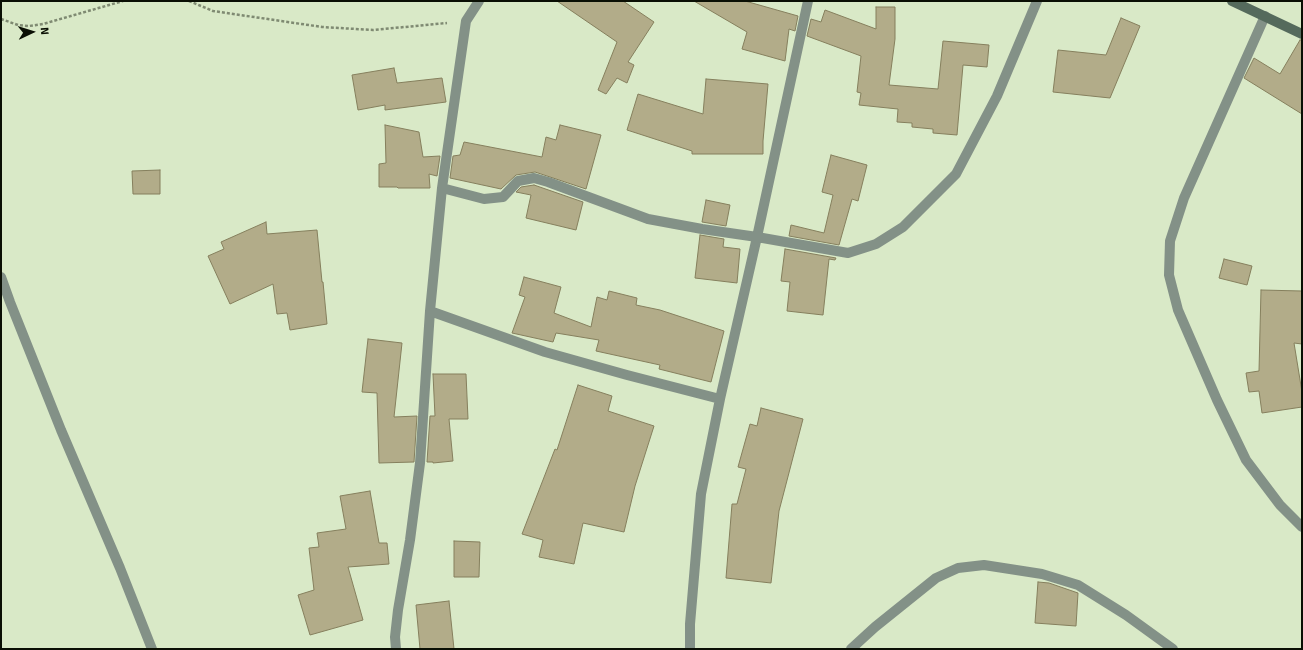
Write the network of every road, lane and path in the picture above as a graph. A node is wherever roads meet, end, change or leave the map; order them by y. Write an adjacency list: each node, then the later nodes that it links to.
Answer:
1 (123, 1): 8 (path)
2 (189, 1): 9 (path)
3 (479, 1): 9 (street)
4 (808, 1): 12 (street)
5 (1038, 1): 12 (street)
6 (1232, 1): 7 (street)
7 (1266, 16): 10 (street); 16 (street)
8 (1, 19)
9 (466, 21): 11 (street)
10 (1302, 34)
11 (442, 188): 12 (street); 14 (street)
12 (757, 236): 15 (street)
13 (1, 277): 17 (street)
14 (430, 311): 15 (street); 18 (street)
15 (720, 398): 19 (street)
16 (1302, 527)
17 (152, 649)
18 (396, 649)
19 (690, 649)
20 (851, 649): 21 (street)
21 (1173, 649)

